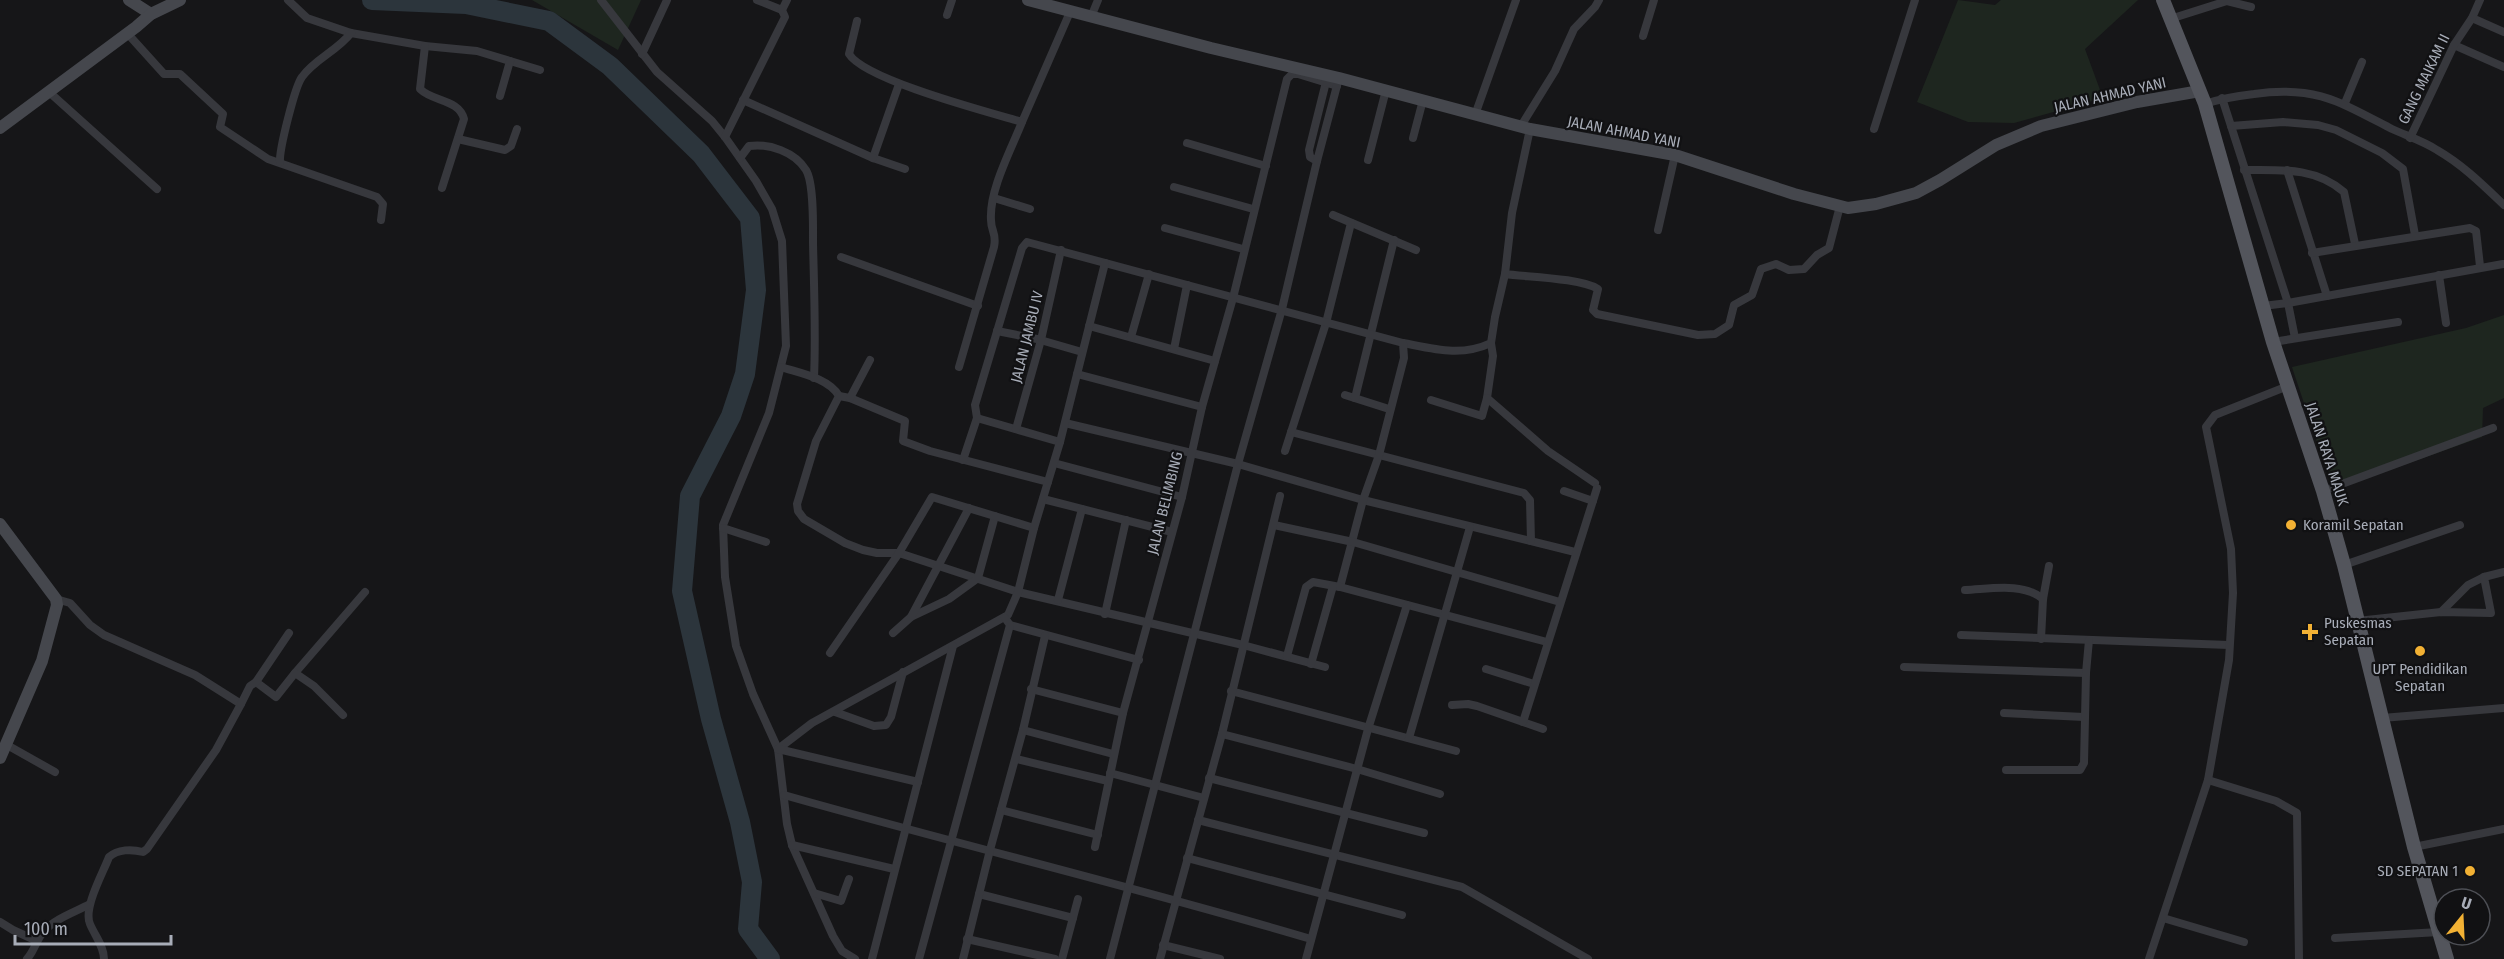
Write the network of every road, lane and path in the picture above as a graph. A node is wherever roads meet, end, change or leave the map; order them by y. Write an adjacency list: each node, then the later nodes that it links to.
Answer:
1 (129, 0): 20 (street)
2 (180, 0): 20 (street)
3 (288, 0): 28 (street)
4 (602, 0): 32 (street)
5 (668, 0): 32 (street)
6 (757, 0): 18 (street)
7 (787, 0): 18 (street)
8 (952, 0): 21 (street)
9 (1029, 0): 19 (street, JALAN AHMAD YANI)
10 (1098, 0): 22 (street)
11 (1516, 0): 48 (street)
12 (1599, 0): 52 (street)
13 (1654, 0): 29 (street)
14 (1915, 0): 54 (street)
15 (2163, 0): 24 (main road, JALAN RAYA MAUK)
16 (2480, 0): 23 (street, GANG MAIKAM II)
17 (2252, 7): 24 (street)
18 (782, 10): 45 (street)
19 (1070, 12): 22 (street, JALAN AHMAD YANI); 49 (street)
20 (151, 14): 27 (street)
21 (947, 15)
22 (1091, 17): 38 (street, JALAN AHMAD YANI)
23 (2472, 18): 26 (street); 30 (street, GANG MAIKAM II)
24 (2170, 19): 43 (main road, JALAN RAYA MAUK)
25 (857, 21): 39 (street)
26 (2504, 32)
27 (128, 33): 41 (street); 65 (street)
28 (351, 33): 31 (street); 65 (street)
29 (1643, 36)
30 (2454, 45): 35 (street); 57 (street, GANG MAIKAM II)
31 (425, 46): 33 (street); 58 (street)
32 (642, 54): 55 (street)
33 (510, 61): 36 (street); 42 (street)
34 (2362, 62): 47 (street)
35 (2504, 67)
36 (540, 70)
37 (1326, 82): 38 (street); 64 (street); 66 (street, JALAN BELIMBING)
38 (1338, 82): 40 (street, JALAN AHMAD YANI); 64 (street)
39 (899, 84): 49 (street); 62 (street)
40 (1386, 90): 46 (street, JALAN AHMAD YANI); 63 (street)
41 (49, 92): 51 (street); 72 (street)
42 (500, 96)
43 (2203, 98): 44 (street); 75 (street, JALAN AHMAD YANI); 102 (main road, JALAN RAYA MAUK)
44 (2222, 98): 47 (street); 50 (street)
45 (743, 100): 55 (street); 62 (street)
46 (1423, 100): 48 (street, JALAN AHMAD YANI); 56 (street)
47 (2344, 104): 57 (street)
48 (1475, 115): 52 (street, JALAN AHMAD YANI)
49 (1022, 122): 73 (street)
50 (2231, 126): 68 (street); 83 (street)
51 (0, 128)
52 (1526, 128): 60 (street, JALAN AHMAD YANI); 95 (street)
53 (517, 129): 58 (street)
54 (1874, 129)
55 (725, 137): 61 (street)
56 (1413, 138)
57 (2410, 138): 74 (street)
58 (458, 139): 71 (street)
59 (1187, 143): 66 (street)
60 (1675, 155): 75 (street, JALAN AHMAD YANI); 82 (street)
61 (740, 158): 120 (street); 123 (street)
62 (873, 158): 67 (street)
63 (1368, 160)
64 (1317, 161): 103 (street)
65 (280, 162): 79 (street)
66 (1266, 166): 77 (street, JALAN BELIMBING)
67 (905, 169)
68 (2244, 170): 69 (street); 100 (street)
69 (2287, 170): 85 (street); 89 (street)
70 (1174, 186): 77 (street)
71 (442, 188)
72 (157, 189)
73 (994, 198): 76 (street); 101 (street)
74 (2504, 205)
75 (1840, 206): 95 (street)
76 (1030, 209)
77 (1253, 209): 86 (street, JALAN BELIMBING)
78 (1333, 215): 80 (street)
79 (381, 220)
80 (1351, 223): 84 (street); 105 (street)
81 (1165, 228): 86 (street)
82 (1658, 230)
83 (2415, 235): 85 (street); 93 (street)
84 (1394, 240): 88 (street); 109 (street)
85 (2355, 244): 89 (street)
86 (1243, 249): 99 (street, JALAN BELIMBING)
87 (1061, 250): 91 (street); 108 (street); 112 (street, JALAN JAMBU IV)
88 (1416, 250)
89 (2312, 253): 98 (street)
90 (841, 257): 101 (street)
91 (1105, 263): 94 (street); 107 (street)
92 (2503, 264): 93 (street)
93 (2480, 266): 96 (street)
94 (1149, 274): 97 (street); 110 (street)
95 (1504, 274): 115 (street)
96 (2439, 275): 98 (street); 106 (street)
97 (1187, 285): 99 (street); 116 (street)
98 (2327, 296): 100 (street)
99 (1233, 298): 103 (street); 119 (street, JALAN BELIMBING)
100 (2288, 303): 102 (street); 111 (street)
101 (978, 306): 121 (street)
102 (2263, 306): 113 (main road, JALAN RAYA MAUK)
103 (1282, 309): 105 (street); 144 (street)
104 (2397, 322): 111 (street)
105 (1326, 323): 109 (street); 137 (street)
106 (2446, 323)
107 (1089, 326): 110 (street); 117 (street)
108 (997, 331): 112 (street); 133 (street)
109 (1372, 335): 114 (street); 128 (street)
110 (1131, 337): 116 (street)
111 (2295, 338): 113 (street)
112 (1041, 340): 117 (street); 136 (street, JALAN JAMBU IV)
113 (2273, 342): 124 (main road, JALAN RAYA MAUK)
114 (1403, 343): 115 (street); 132 (street)
115 (1491, 343): 129 (street)
116 (1174, 349): 119 (street)
117 (1082, 352): 122 (street)
118 (870, 360): 127 (street)
119 (1215, 361): 131 (street, JALAN BELIMBING)
120 (781, 367): 123 (street); 161 (street)
121 (959, 367)
122 (1077, 374): 131 (street); 134 (street)
123 (814, 378): 126 (street)
124 (2288, 386): 147 (main road, JALAN RAYA MAUK); 201 (street)
125 (1345, 395): 128 (street)
126 (838, 396): 127 (street); 168 (street)
127 (850, 398): 142 (street)
128 (1355, 398): 132 (street)
129 (1487, 398): 130 (street); 152 (street)
130 (1431, 400)
131 (1202, 407): 140 (street, JALAN BELIMBING)
132 (1389, 409): 141 (street)
133 (977, 418): 136 (street); 142 (street)
134 (1065, 423): 138 (street); 140 (street)
135 (2493, 428): 147 (street)
136 (1016, 429): 138 (street)
137 (1292, 432): 139 (street); 141 (street)
138 (1060, 442): 143 (street)
139 (1285, 451)
140 (1191, 454): 144 (street); 149 (street, JALAN BELIMBING)
141 (1379, 455): 151 (street); 164 (street)
142 (963, 460): 145 (street)
143 (1054, 463): 145 (street); 149 (street)
144 (1238, 464): 151 (street); 194 (street)
145 (1048, 482): 150 (street)
146 (1564, 491): 152 (street)
147 (2323, 491): 169 (main road, JALAN RAYA MAUK)
148 (1280, 496): 158 (street)
149 (1182, 497): 163 (street, JALAN BELIMBING)
150 (1043, 499): 154 (street); 162 (street)
151 (1363, 500): 160 (street); 166 (street)
152 (1593, 501): 167 (street)
153 (969, 508): 155 (street); 168 (street); 171 (street)
154 (1082, 509): 156 (street); 182 (street)
155 (995, 516): 162 (street); 175 (street)
156 (1126, 520): 163 (street); 186 (street)
157 (0, 524): 180 (street)
158 (1274, 525): 166 (street); 200 (street)
159 (2460, 525): 169 (street)
160 (1470, 527): 164 (street); 172 (street)
161 (723, 528): 165 (street); 233 (street)
162 (1034, 528): 179 (street)
163 (1172, 532): 191 (street, JALAN BELIMBING)
164 (1531, 541): 167 (street)
165 (766, 542)
166 (1353, 542): 172 (street); 176 (street)
167 (1575, 552): 183 (street)
168 (899, 553): 171 (street); 203 (street)
169 (2344, 565): 189 (main road, JALAN RAYA MAUK)
170 (2049, 566): 181 (street)
171 (938, 567): 175 (street); 188 (street)
172 (1457, 572): 183 (street); 187 (street)
173 (2504, 572): 174 (street)
174 (2484, 577): 185 (street); 185 (street)
175 (978, 578): 179 (street); 188 (street)
176 (1337, 586): 184 (street); 204 (street); 206 (street)
177 (1965, 590): 181 (street)
178 (365, 592): 211 (street)
179 (1018, 592): 182 (street); 190 (street)
180 (56, 599): 217 (street); 232 (street)
181 (2043, 599): 197 (street)
182 (1058, 600): 186 (street)
183 (1560, 602): 199 (street)
184 (1407, 605): 187 (street); 227 (street)
185 (2441, 612): 189 (street)
186 (1105, 614): 191 (street)
187 (1446, 616): 199 (street); 231 (street)
188 (911, 617): 193 (street)
189 (2357, 621): 225 (main road, JALAN RAYA MAUK)
190 (1008, 622): 196 (street); 202 (street); 256 (street)
191 (1148, 623): 194 (street); 205 (street, JALAN BELIMBING)
192 (289, 633): 213 (street)
193 (893, 633)
194 (1194, 633): 200 (street); 245 (street)
195 (1961, 635): 197 (street)
196 (1045, 636): 205 (street); 215 (street)
197 (2041, 639): 198 (street)
198 (2089, 640): 201 (street); 212 (street)
199 (1547, 642): 214 (street)
200 (1243, 645): 204 (street); 216 (street)
201 (2229, 645): 243 (street)
202 (953, 646): 210 (street); 244 (street)
203 (830, 653)
204 (1287, 656): 206 (street)
205 (1139, 660): 221 (street, JALAN BELIMBING)
206 (1311, 664): 207 (street)
207 (1324, 667)
208 (1904, 667): 212 (street)
209 (1486, 669): 214 (street)
210 (903, 672): 220 (street); 220 (street)
211 (295, 673): 213 (street); 223 (street)
212 (2086, 673): 224 (street)
213 (256, 682): 217 (street)
214 (1534, 684): 226 (street)
215 (1031, 689): 221 (street); 229 (street)
216 (1231, 692): 227 (street); 230 (street)
217 (241, 704): 271 (street)
218 (1452, 705): 226 (street)
219 (2504, 708): 225 (street)
220 (835, 712): 233 (street)
221 (1123, 713): 235 (street, JALAN BELIMBING)
222 (2004, 713): 224 (street)
223 (343, 715)
224 (2084, 717): 239 (street)
225 (2382, 718): 259 (main road, JALAN RAYA MAUK)
226 (1523, 722): 228 (street)
227 (1368, 729): 231 (street); 238 (street)
228 (1543, 729)
229 (1023, 730): 235 (street); 237 (street)
230 (1222, 734): 238 (street); 242 (street)
231 (1409, 738): 234 (street)
232 (7, 745): 236 (street); 240 (street)
233 (778, 749): 244 (street); 247 (street)
234 (1456, 752)
235 (1113, 754): 241 (street, JALAN BELIMBING)
236 (0, 758)
237 (1016, 759): 241 (street); 249 (street)
238 (1357, 769): 246 (street); 250 (street)
239 (2006, 770)
240 (55, 772)
241 (1109, 777): 245 (street); 255 (street, JALAN BELIMBING)
242 (1209, 778): 248 (street); 250 (street)
243 (2208, 780): 275 (street); 298 (street)
244 (918, 782): 253 (street)
245 (1154, 786): 248 (street); 265 (street)
246 (1440, 794)
247 (784, 795): 253 (street); 257 (street)
248 (1204, 798): 251 (street)
249 (1002, 810): 255 (street); 260 (street)
250 (1345, 813): 254 (street); 261 (street)
251 (1198, 820): 261 (street); 262 (street)
252 (2504, 829): 259 (street)
253 (905, 830): 256 (street); 263 (street)
254 (1424, 832)
255 (1098, 835): 258 (street, JALAN BELIMBING)
256 (950, 841): 260 (street); 288 (street)
257 (792, 845): 263 (street); 266 (street)
258 (1095, 847)
259 (2414, 847): 272 (main road, JALAN RAYA MAUK)
260 (990, 850): 265 (street); 267 (street)
261 (1334, 854): 268 (street); 296 (street)
262 (1187, 858): 268 (street); 270 (street)
263 (894, 869): 287 (street)
264 (849, 879): 266 (street)
265 (1128, 888): 270 (street); 292 (street)
266 (814, 893): 286 (street)
267 (979, 894): 274 (street); 279 (street)
268 (1324, 895): 273 (street); 280 (street)
269 (1078, 899): 274 (street)
270 (1176, 899): 280 (street); 283 (street)
271 (90, 904): 281 (street); 285 (street)
272 (2432, 908)
273 (1402, 915)
274 (1073, 918): 291 (street)
275 (2163, 918): 282 (street); 297 (street)
276 (0, 922): 281 (street)
277 (2432, 932): 278 (street)
278 (2335, 938)
279 (967, 939): 289 (street); 290 (street)
280 (1311, 939): 295 (street)
281 (37, 941): 284 (street)
282 (2244, 942)
283 (1163, 945): 293 (street); 294 (street)
284 (27, 959)
285 (104, 959)
286 (855, 959)
287 (872, 959)
288 (918, 959)
289 (963, 959)
290 (1054, 959)
291 (1062, 959)
292 (1110, 959)
293 (1160, 959)
294 (1220, 959)
295 (1306, 959)
296 (1588, 959)
297 (2149, 959)
298 (2299, 959)

